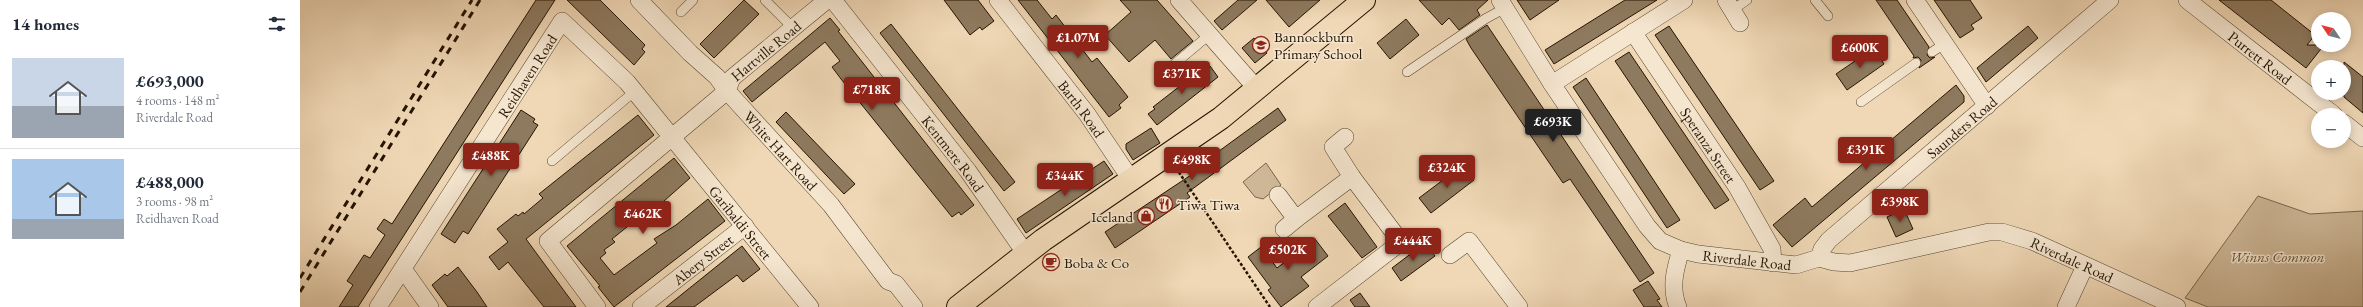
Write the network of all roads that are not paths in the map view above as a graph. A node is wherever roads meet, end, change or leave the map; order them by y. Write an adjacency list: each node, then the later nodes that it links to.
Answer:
1 (639, 0): 28 (street, White Hart Road)
2 (693, 0): 17 (lane)
3 (765, 0): 19 (lane)
4 (827, 0): 19 (street, Hartville Road)
5 (833, 0): 42 (street, Kentmere Road)
6 (998, 0): 38 (street, Barth Road)
7 (1179, 0): 21 (street)
8 (1364, 0): 26 (main road)
9 (1684, 0): 20 (street)
10 (1747, 0): 16 (lane)
11 (1815, 0): 18 (lane)
12 (1915, 0): 30 (street)
13 (2110, 0): 30 (street, Saunders Road)
14 (2187, 0): 31 (street, Purrett Road)
15 (1502, 4): 24 (lane); 25 (street, Riverdale Road)
16 (1732, 11)
17 (681, 12)
18 (1828, 16)
19 (793, 28): 28 (street, Hartville Road)
20 (1633, 32): 25 (street); 45 (street, Speranza Street)
21 (1209, 35): 23 (lane); 26 (street)
22 (1916, 63): 29 (lane)
23 (1165, 72)
24 (1407, 72)
25 (1552, 84): 41 (street, Riverdale Road)
26 (1257, 89): 38 (main road)
27 (635, 91): 33 (street, Reidhaven Road); 36 (lane); 47 (street, Reidhaven Road)
28 (728, 91): 33 (street, Hartville Road); 53 (street, White Hart Road)
29 (1861, 102)
30 (1987, 106): 44 (street, Saunders Road)
31 (2325, 108)
32 (2351, 129): 35 (street)
33 (674, 137): 40 (street, Garibaldi Street); 50 (street, Hartville Road)
34 (1345, 137): 37 (street)
35 (2363, 138)
36 (552, 161)
37 (1352, 177): 39 (street); 55 (street)
38 (1132, 181): 42 (main road)
39 (1278, 195)
40 (745, 226): 51 (street, Abery Street); 52 (street, Garibaldi Street)
41 (1681, 250): 45 (street, Riverdale Road); 57 (street)
42 (1026, 254): 54 (main road)
43 (1450, 255): 56 (street)
44 (1819, 258): 45 (street, Riverdale Road); 46 (street, Riverdale Road)
45 (1773, 264)
46 (2085, 266): 58 (street); 59 (street, Riverdale Road)
47 (402, 269): 48 (street, Reidhaven Road); 49 (street)
48 (378, 307)
49 (430, 307)
50 (597, 307)
51 (642, 307)
52 (810, 307)
53 (914, 307)
54 (958, 307)
55 (1317, 307)
56 (1519, 307)
57 (1678, 307)
58 (2066, 307)
59 (2177, 307)

